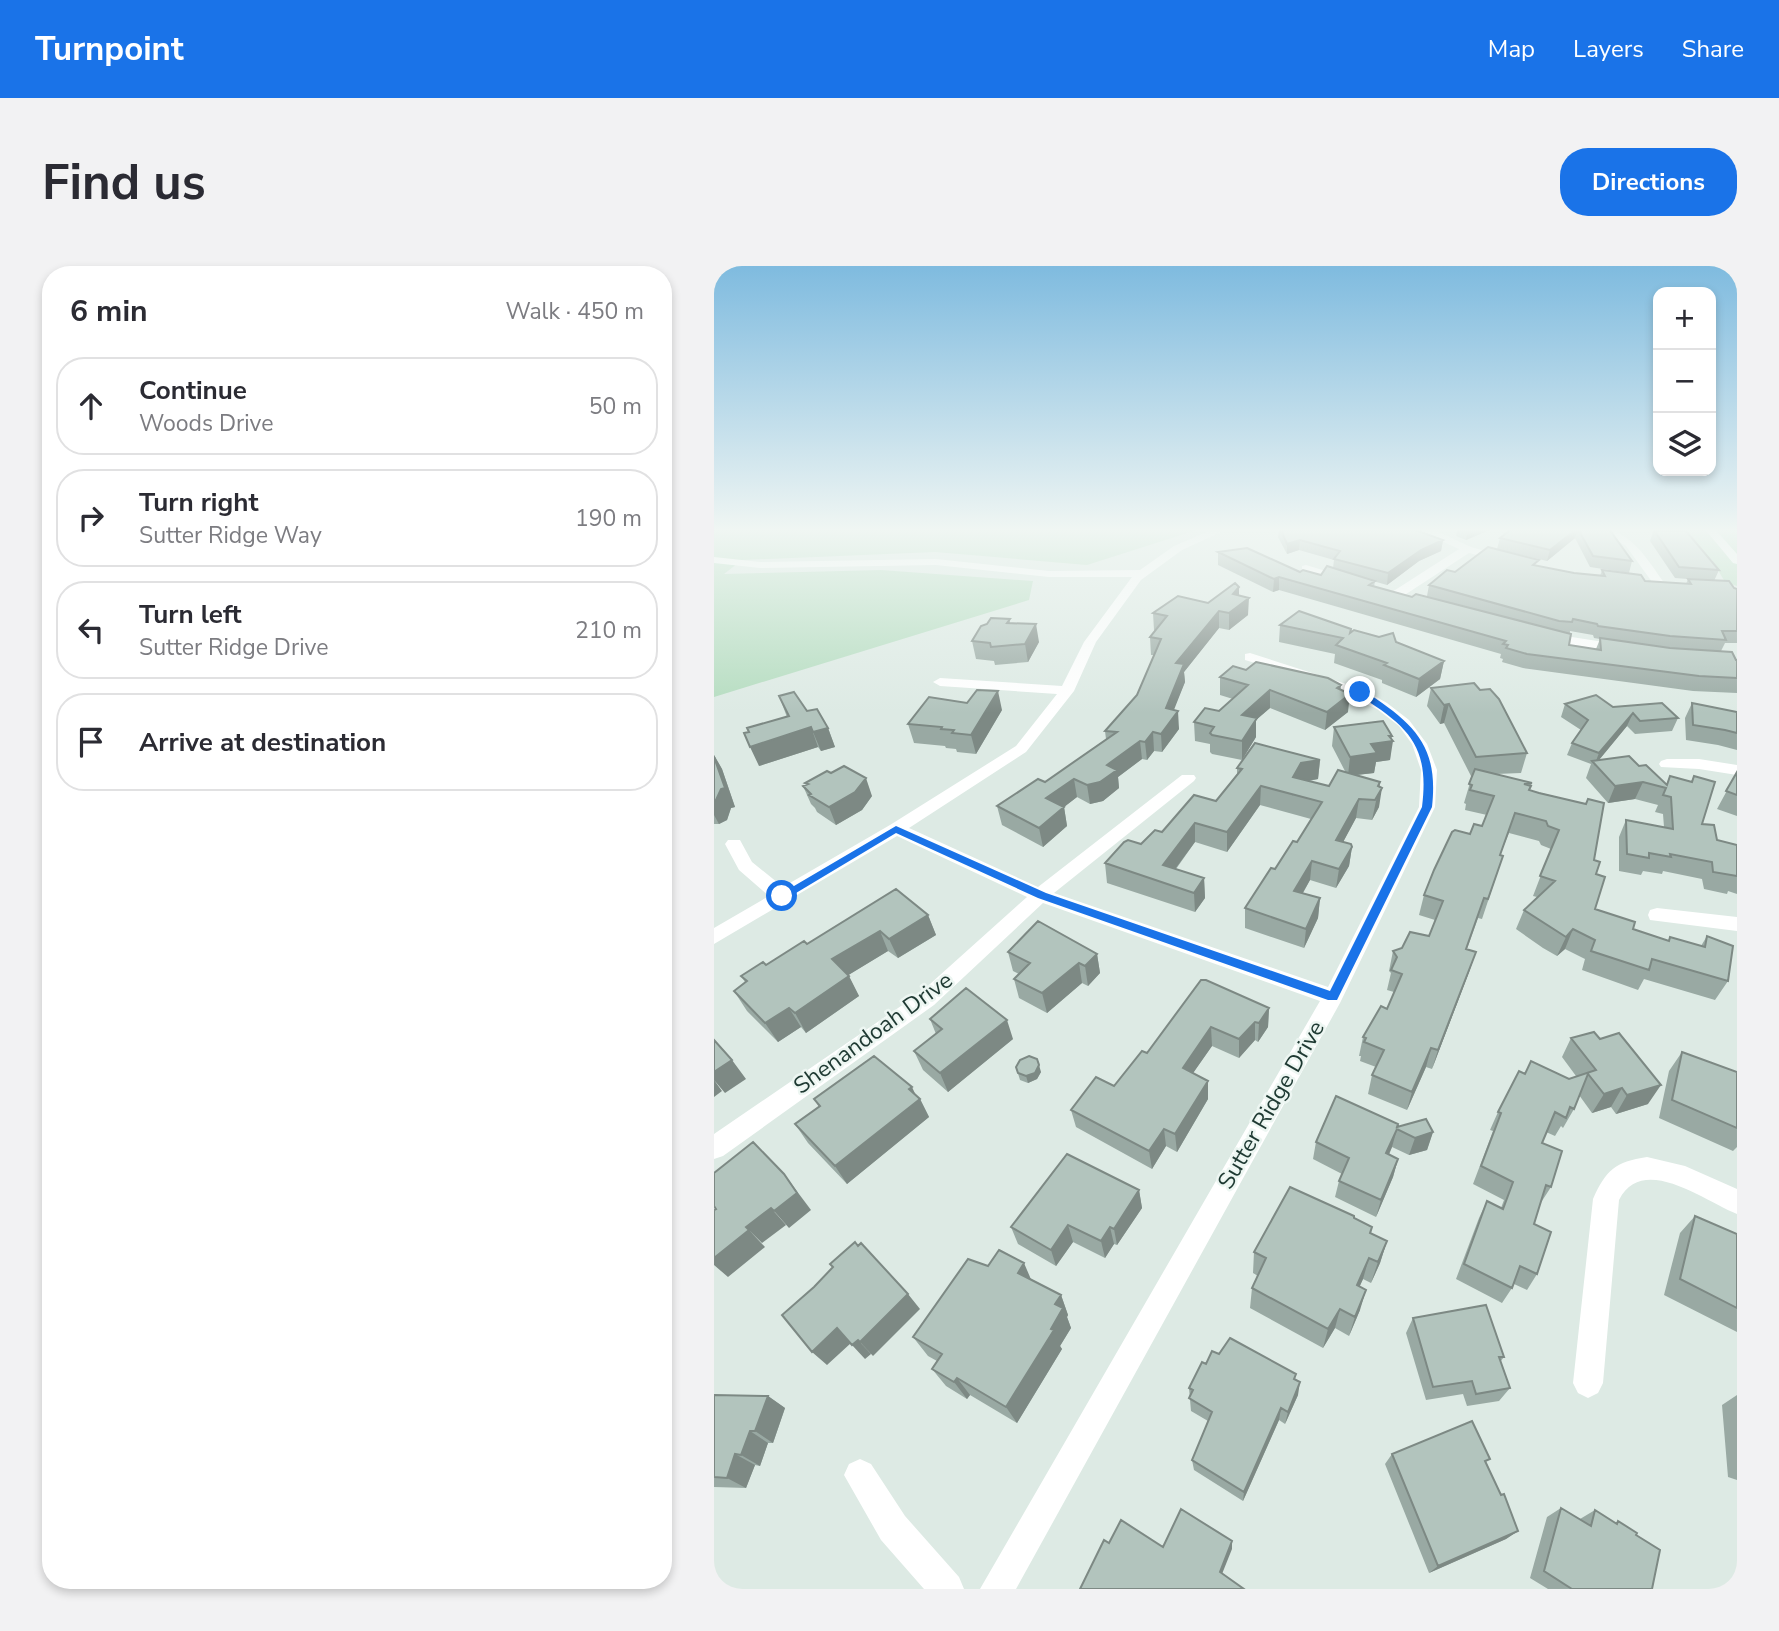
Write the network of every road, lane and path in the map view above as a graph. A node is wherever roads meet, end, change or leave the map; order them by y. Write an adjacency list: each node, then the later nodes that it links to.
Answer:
1 (1130, 590): 8 (street)
2 (1405, 590): 3 (street)
3 (1396, 596)
4 (1528, 633): 5 (street)
5 (1635, 651)
6 (1250, 657): 19 (street, Sutter Ridge Drive)
7 (940, 682): 8 (street)
8 (1067, 691): 12 (street)
9 (1667, 764): 10 (street)
10 (1737, 770)
11 (1188, 778): 14 (street, Shenandoah Drive)
12 (896, 829): 14 (street); 15 (street)
13 (734, 844): 15 (street)
14 (1042, 895): 19 (street); 20 (street, Shenandoah Drive)
15 (782, 896): 18 (street)
16 (1657, 915): 17 (street)
17 (1737, 924)
18 (714, 937)
19 (1333, 997): 25 (street, Sutter Ridge Drive)
20 (714, 1148)
21 (1737, 1202): 22 (street)
22 (1588, 1383)
23 (860, 1475): 24 (street)
24 (947, 1589)
25 (997, 1589)

